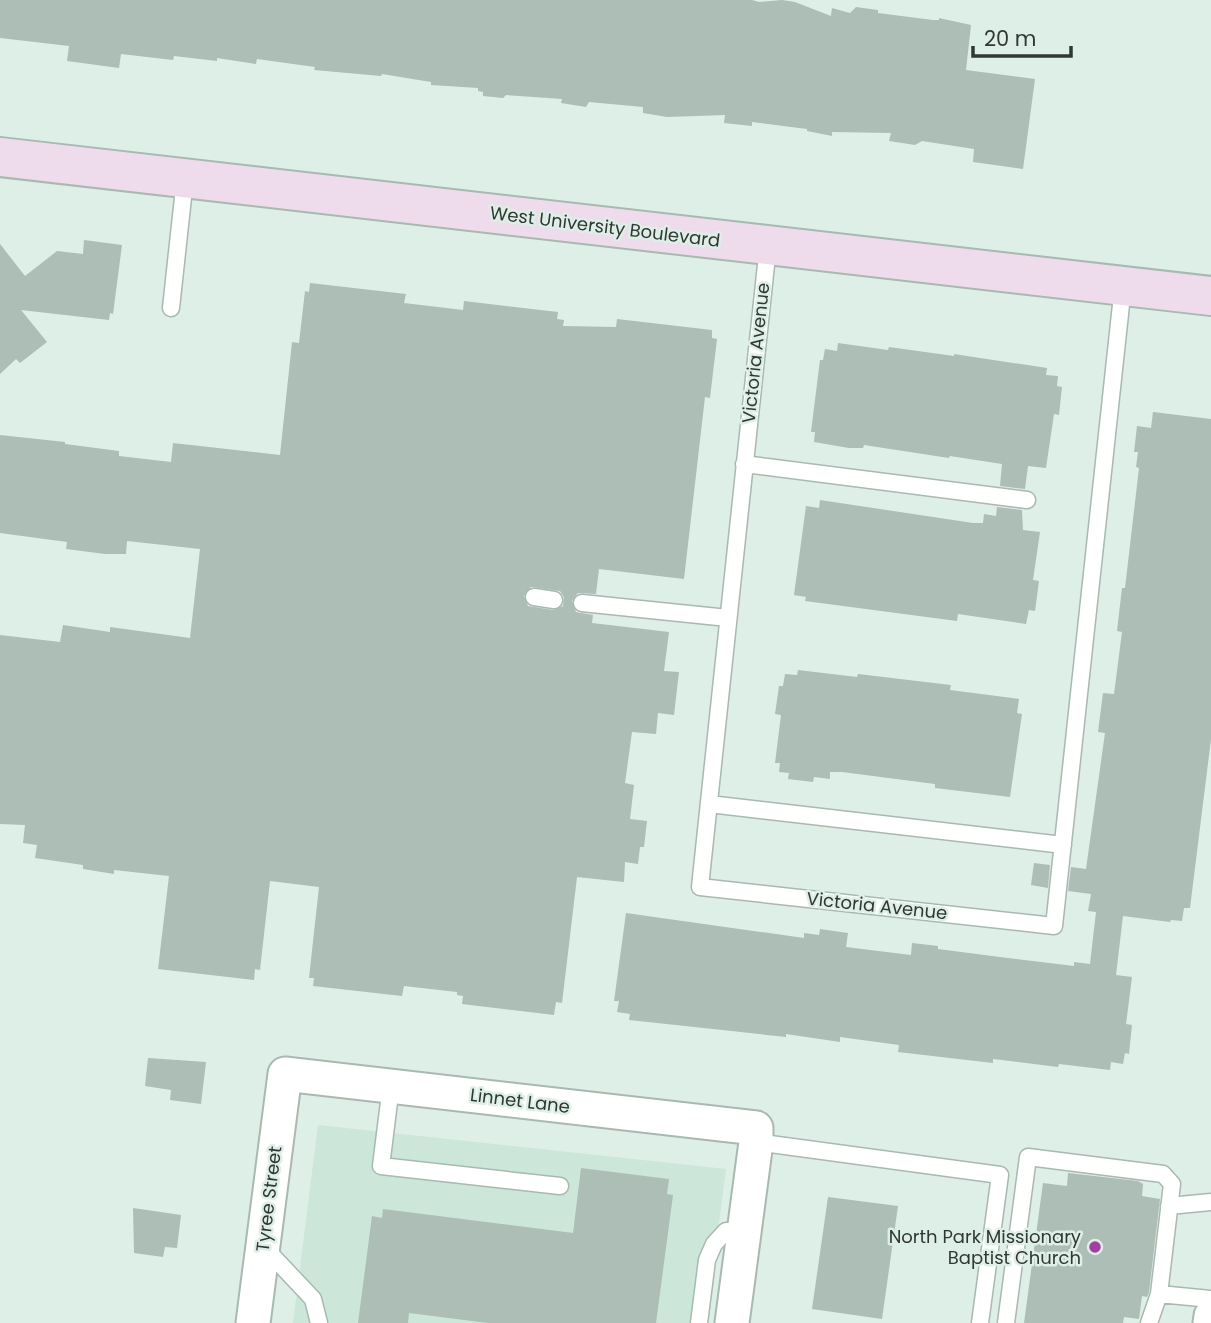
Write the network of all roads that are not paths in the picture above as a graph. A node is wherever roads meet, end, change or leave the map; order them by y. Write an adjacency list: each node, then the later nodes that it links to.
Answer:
1 (0, 157): 2 (street, West University Boulevard)
2 (185, 178): 3 (street, West University Boulevard); 6 (lane)
3 (768, 246): 4 (street, West University Boulevard); 7 (lane, Victoria Avenue)
4 (1123, 286): 5 (street, West University Boulevard); 14 (lane, Victoria Avenue)
5 (1211, 296)
6 (171, 308)
7 (744, 464): 8 (lane); 12 (lane, Victoria Avenue)
8 (1027, 500)
9 (534, 597): 10 (lane)
10 (554, 600)
11 (582, 603): 12 (lane)
12 (728, 618): 13 (lane, Victoria Avenue)
13 (709, 804): 14 (lane); 14 (lane, Victoria Avenue)
14 (1063, 845)
15 (285, 1074): 16 (street, Linnet Lane); 22 (street, Tyree Street)
16 (391, 1086): 17 (street, Linnet Lane); 18 (lane)
17 (756, 1135): 21 (street); 30 (lane)
18 (560, 1186)
19 (1211, 1202): 20 (lane)
20 (1169, 1206): 23 (lane); 31 (lane)
21 (743, 1232): 28 (lane); 29 (street)
22 (263, 1246): 26 (street, Tyree Street); 27 (lane)
23 (1159, 1294): 24 (lane); 32 (lane)
24 (1211, 1298)
25 (1211, 1316): 33 (street)
26 (253, 1323)
27 (319, 1323)
28 (699, 1323)
29 (732, 1323)
30 (980, 1323)
31 (1006, 1323)
32 (1149, 1323)
33 (1210, 1323)

